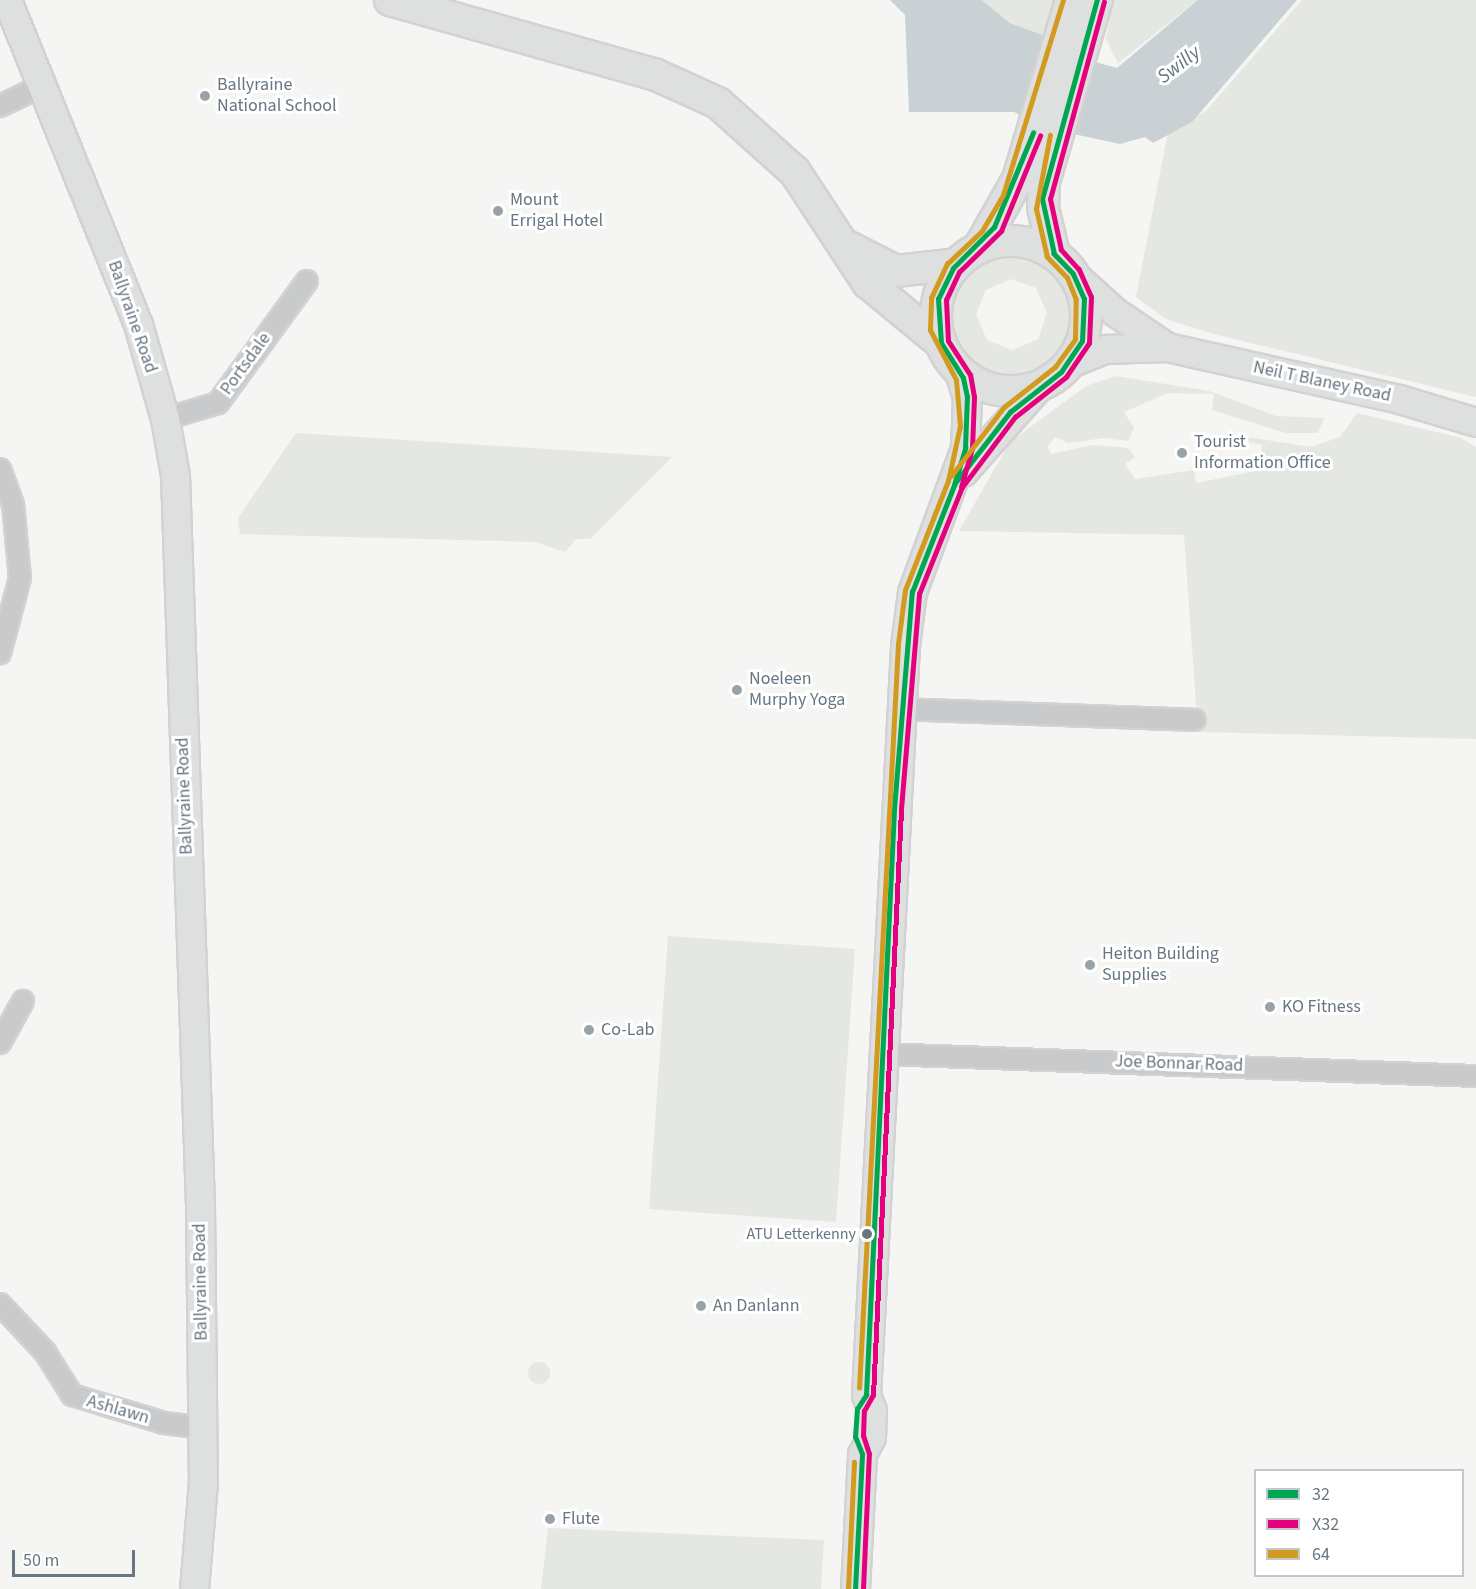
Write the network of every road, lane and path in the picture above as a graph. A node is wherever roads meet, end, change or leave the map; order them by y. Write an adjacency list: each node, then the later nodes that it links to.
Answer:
1 (7, 0): 5 (main road)
2 (20, 0): 5 (main road)
3 (390, 0): 9 (main road)
4 (1081, 11): 8 (main road)
5 (21, 30): 6 (main road, Ballyraine Road)
6 (42, 86): 7 (street); 18 (main road, Ballyraine Road)
7 (0, 106)
8 (1044, 139): 10 (main road); 11 (main road)
9 (844, 243): 10 (main road); 13 (main road)
10 (968, 256): 11 (main road); 13 (main road)
11 (1064, 264): 14 (main road, Neil T Blaney Road); 15 (main road)
12 (307, 280): 18 (street, Portsdale)
13 (941, 343): 16 (main road)
14 (1167, 347): 15 (main road, Neil T Blaney Road); 19 (main road, Neil T Blaney Road)
15 (1070, 363): 17 (main road)
16 (958, 370): 17 (main road); 21 (main road)
17 (1039, 386): 21 (main road)
18 (165, 419): 31 (main road, Ballyraine Road)
19 (1476, 422)
20 (0, 469): 22 (street)
21 (955, 483): 24 (main road)
22 (3, 628): 23 (street)
23 (0, 653)
24 (901, 710): 25 (street); 28 (main road)
25 (1195, 720)
26 (23, 1001): 27 (street)
27 (0, 1043)
28 (882, 1054): 29 (street, Joe Bonnar Road); 33 (main road)
29 (1476, 1076)
30 (1, 1310): 31 (street, Ashlawn)
31 (203, 1428): 32 (main road, Ballyraine Road)
32 (194, 1589)
33 (855, 1589)

